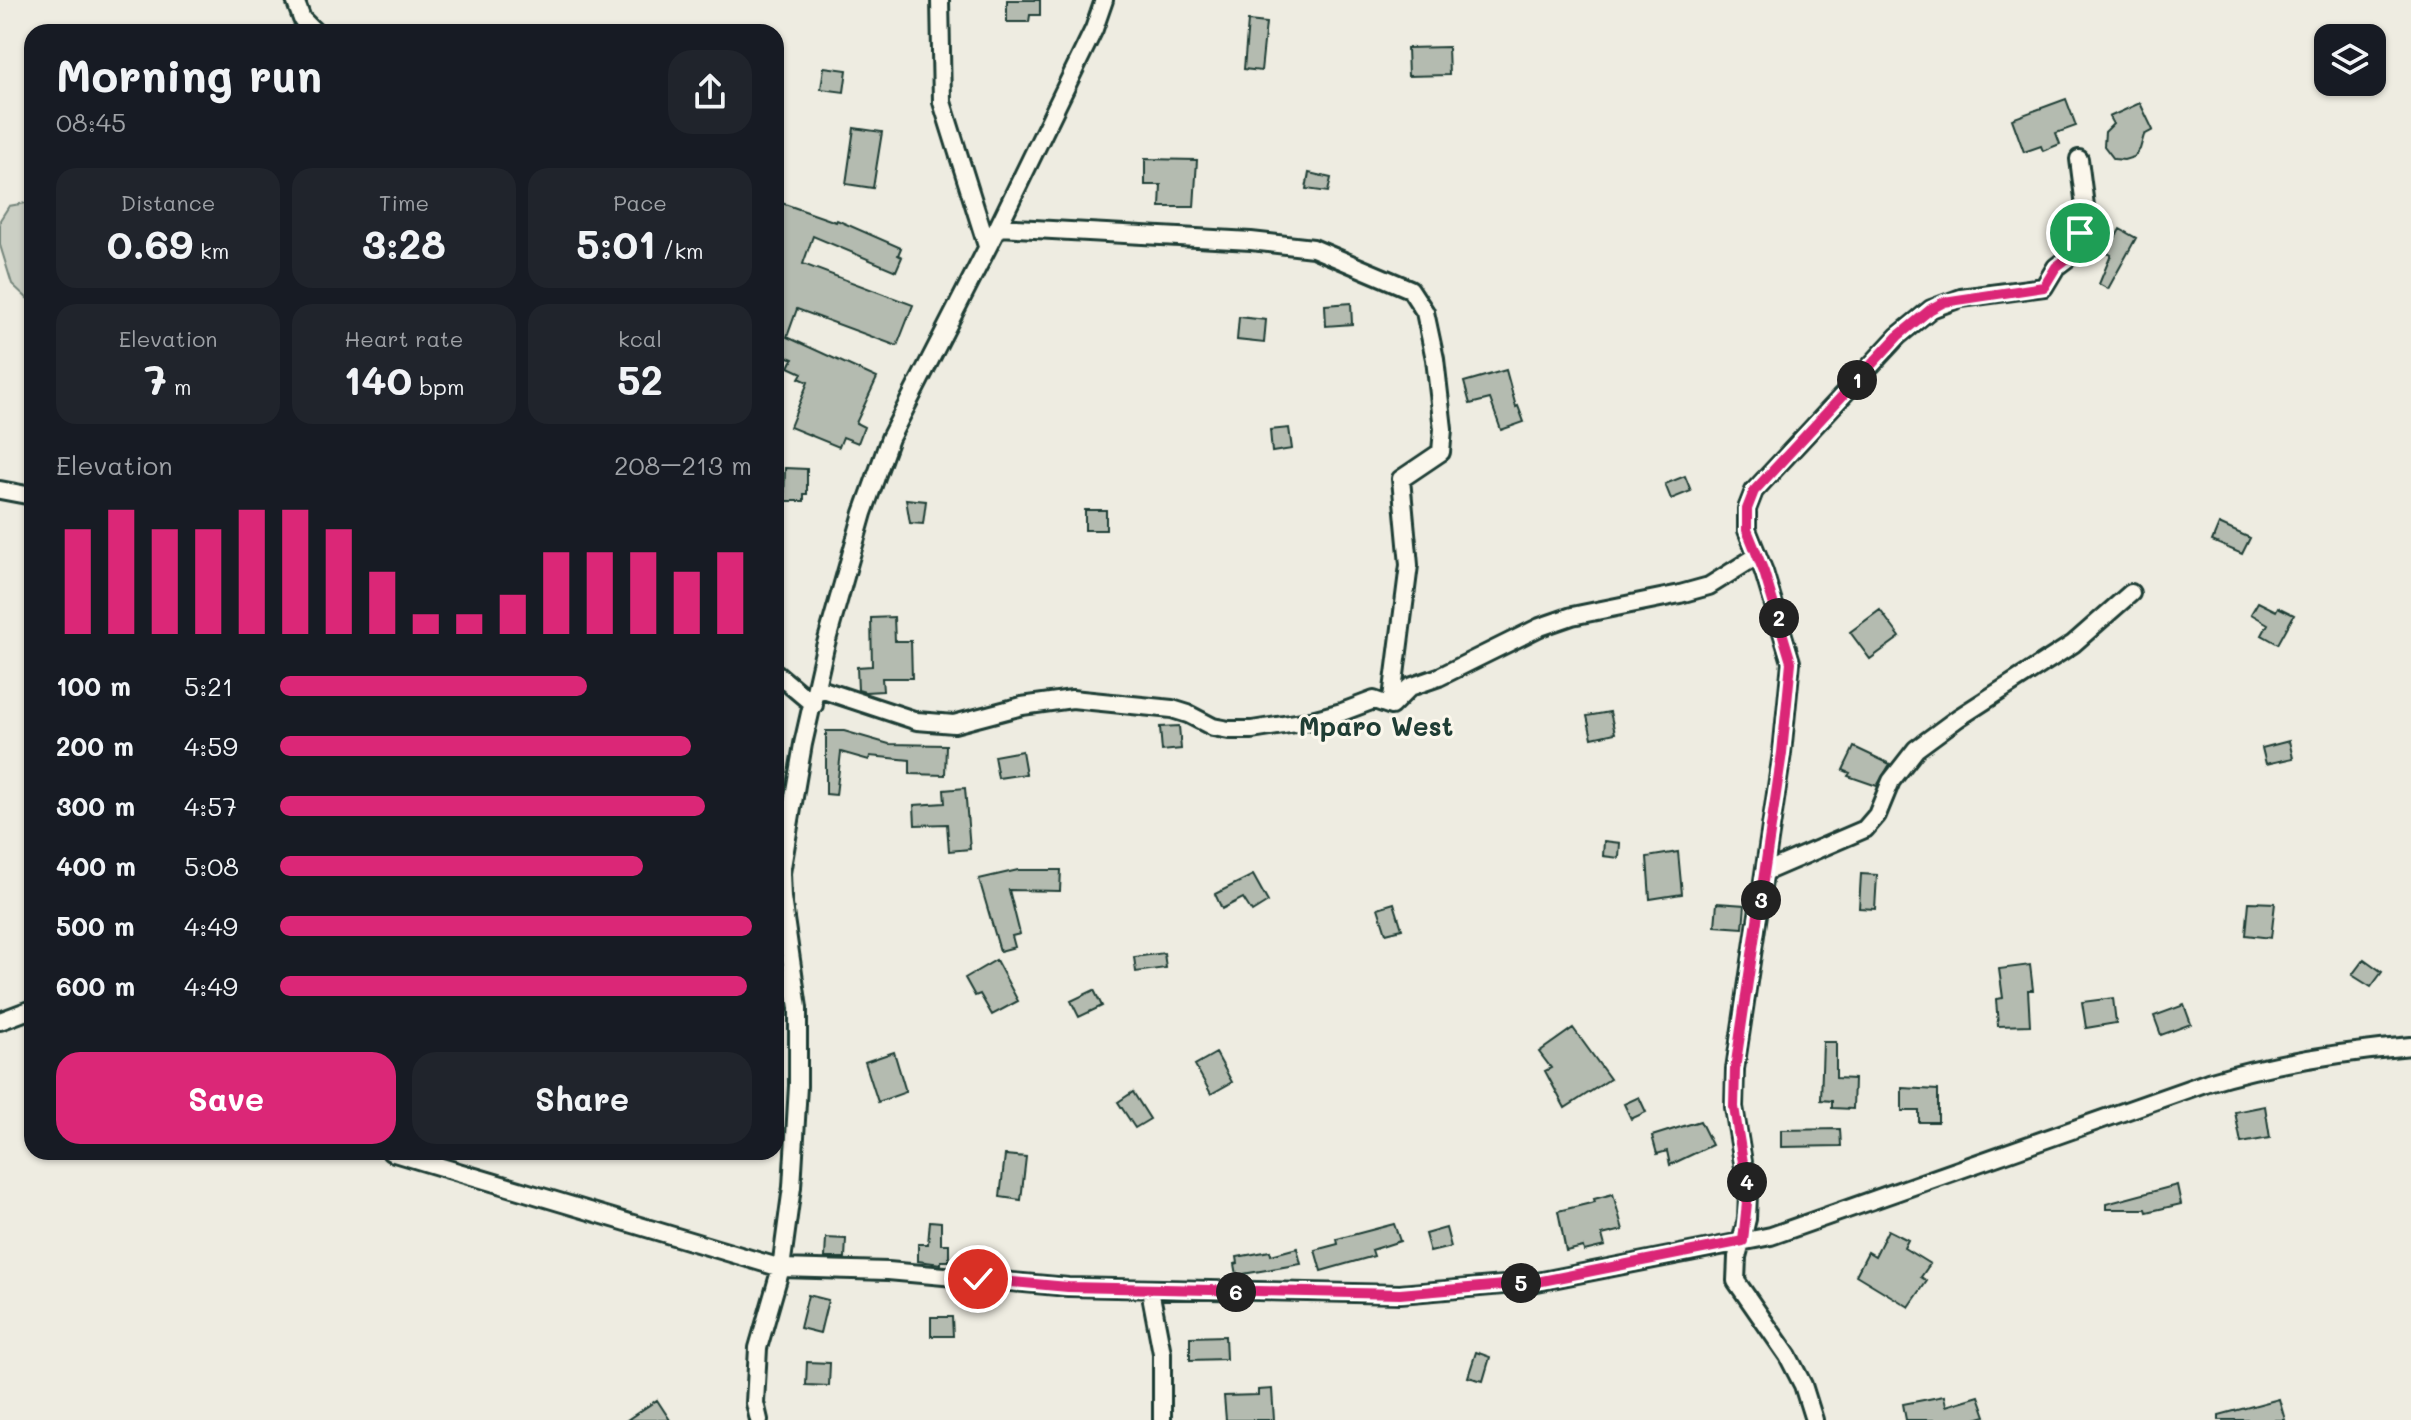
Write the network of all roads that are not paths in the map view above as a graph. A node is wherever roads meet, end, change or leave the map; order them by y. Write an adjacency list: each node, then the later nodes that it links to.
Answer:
1 (295, 0): 4 (street)
2 (940, 0): 7 (street)
3 (1104, 0): 6 (street)
4 (307, 24)
5 (2079, 159): 10 (street)
6 (998, 227): 7 (street); 14 (street)
7 (987, 246): 13 (street)
8 (0, 490): 9 (street)
9 (24, 494)
10 (1757, 556): 14 (street); 16 (street)
11 (2131, 593): 16 (street)
12 (784, 678): 13 (street)
13 (815, 697): 14 (street); 15 (street)
14 (1391, 706)
15 (784, 855)
16 (1765, 872): 22 (street)
17 (784, 912): 23 (street)
18 (24, 1012): 19 (street)
19 (0, 1021)
20 (2411, 1046): 22 (street)
21 (418, 1160): 23 (street)
22 (1743, 1241): 24 (street); 27 (street)
23 (781, 1268): 24 (street); 25 (street)
24 (1150, 1290): 26 (street)
25 (759, 1420)
26 (1162, 1420)
27 (1814, 1420)

